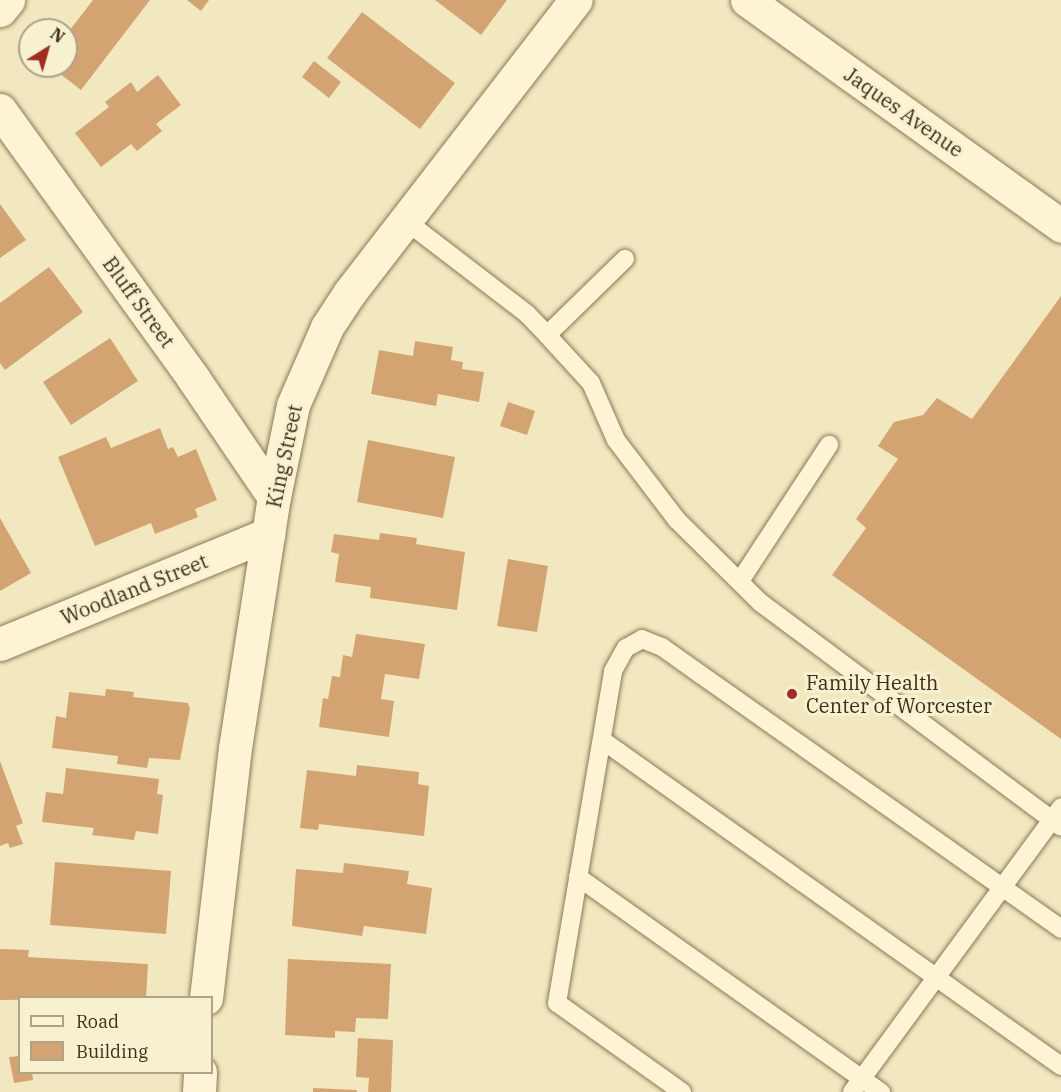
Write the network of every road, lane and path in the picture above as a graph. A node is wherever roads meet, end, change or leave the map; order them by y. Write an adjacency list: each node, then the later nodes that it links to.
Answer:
1 (8, 0): 4 (street)
2 (576, 0): 6 (street, King Street)
3 (747, 0): 7 (street, Jaques Avenue)
4 (0, 10)
5 (0, 110): 11 (street, Bluff Street)
6 (406, 221): 9 (lane); 11 (street, King Street)
7 (1061, 226)
8 (625, 260): 9 (lane)
9 (547, 334): 13 (lane)
10 (829, 445): 13 (lane)
11 (274, 497): 12 (street, King Street)
12 (268, 534): 14 (street, Woodland Street); 21 (street, King Street)
13 (740, 580): 16 (lane)
14 (0, 644)
15 (602, 740): 17 (lane); 18 (lane); 20 (lane)
16 (1058, 818): 18 (lane)
17 (578, 878): 24 (lane); 26 (lane)
18 (1003, 887): 19 (lane); 20 (lane)
19 (1061, 929)
20 (937, 977): 22 (lane); 24 (lane)
21 (206, 996)
22 (1061, 1066)
23 (200, 1074): 25 (street)
24 (857, 1085): 27 (lane)
25 (199, 1092)
26 (682, 1092)
27 (880, 1092)

